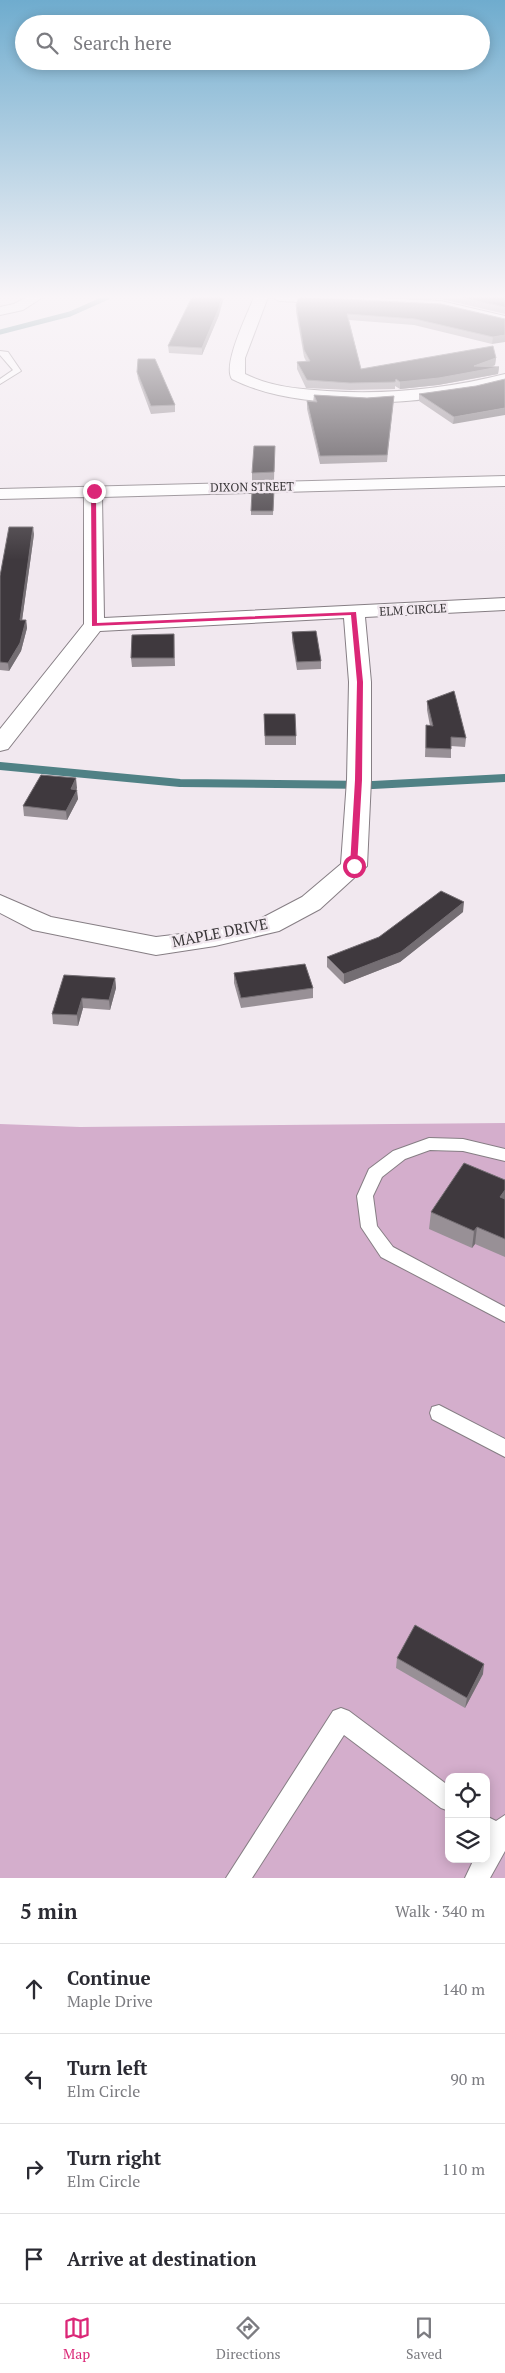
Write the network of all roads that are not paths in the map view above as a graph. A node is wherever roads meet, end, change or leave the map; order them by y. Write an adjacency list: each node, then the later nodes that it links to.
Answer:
1 (255, 385): 2 (street)
2 (488, 385)
3 (505, 481): 4 (street, DIXON STREET)
4 (94, 491): 5 (street, DIXON STREET); 8 (street)
5 (0, 494)
6 (505, 604): 7 (street, ELM CIRCLE)
7 (354, 613): 8 (street, ELM CIRCLE); 10 (street, MAPLE DRIVE)
8 (94, 625): 9 (street)
9 (0, 744)
10 (0, 903)
11 (505, 1154): 12 (lane)
12 (505, 1315)
13 (439, 1413): 14 (lane)
14 (505, 1449)
15 (445, 1797): 17 (lane)
16 (497, 1831): 18 (lane)
17 (238, 1878)
18 (477, 1878)

